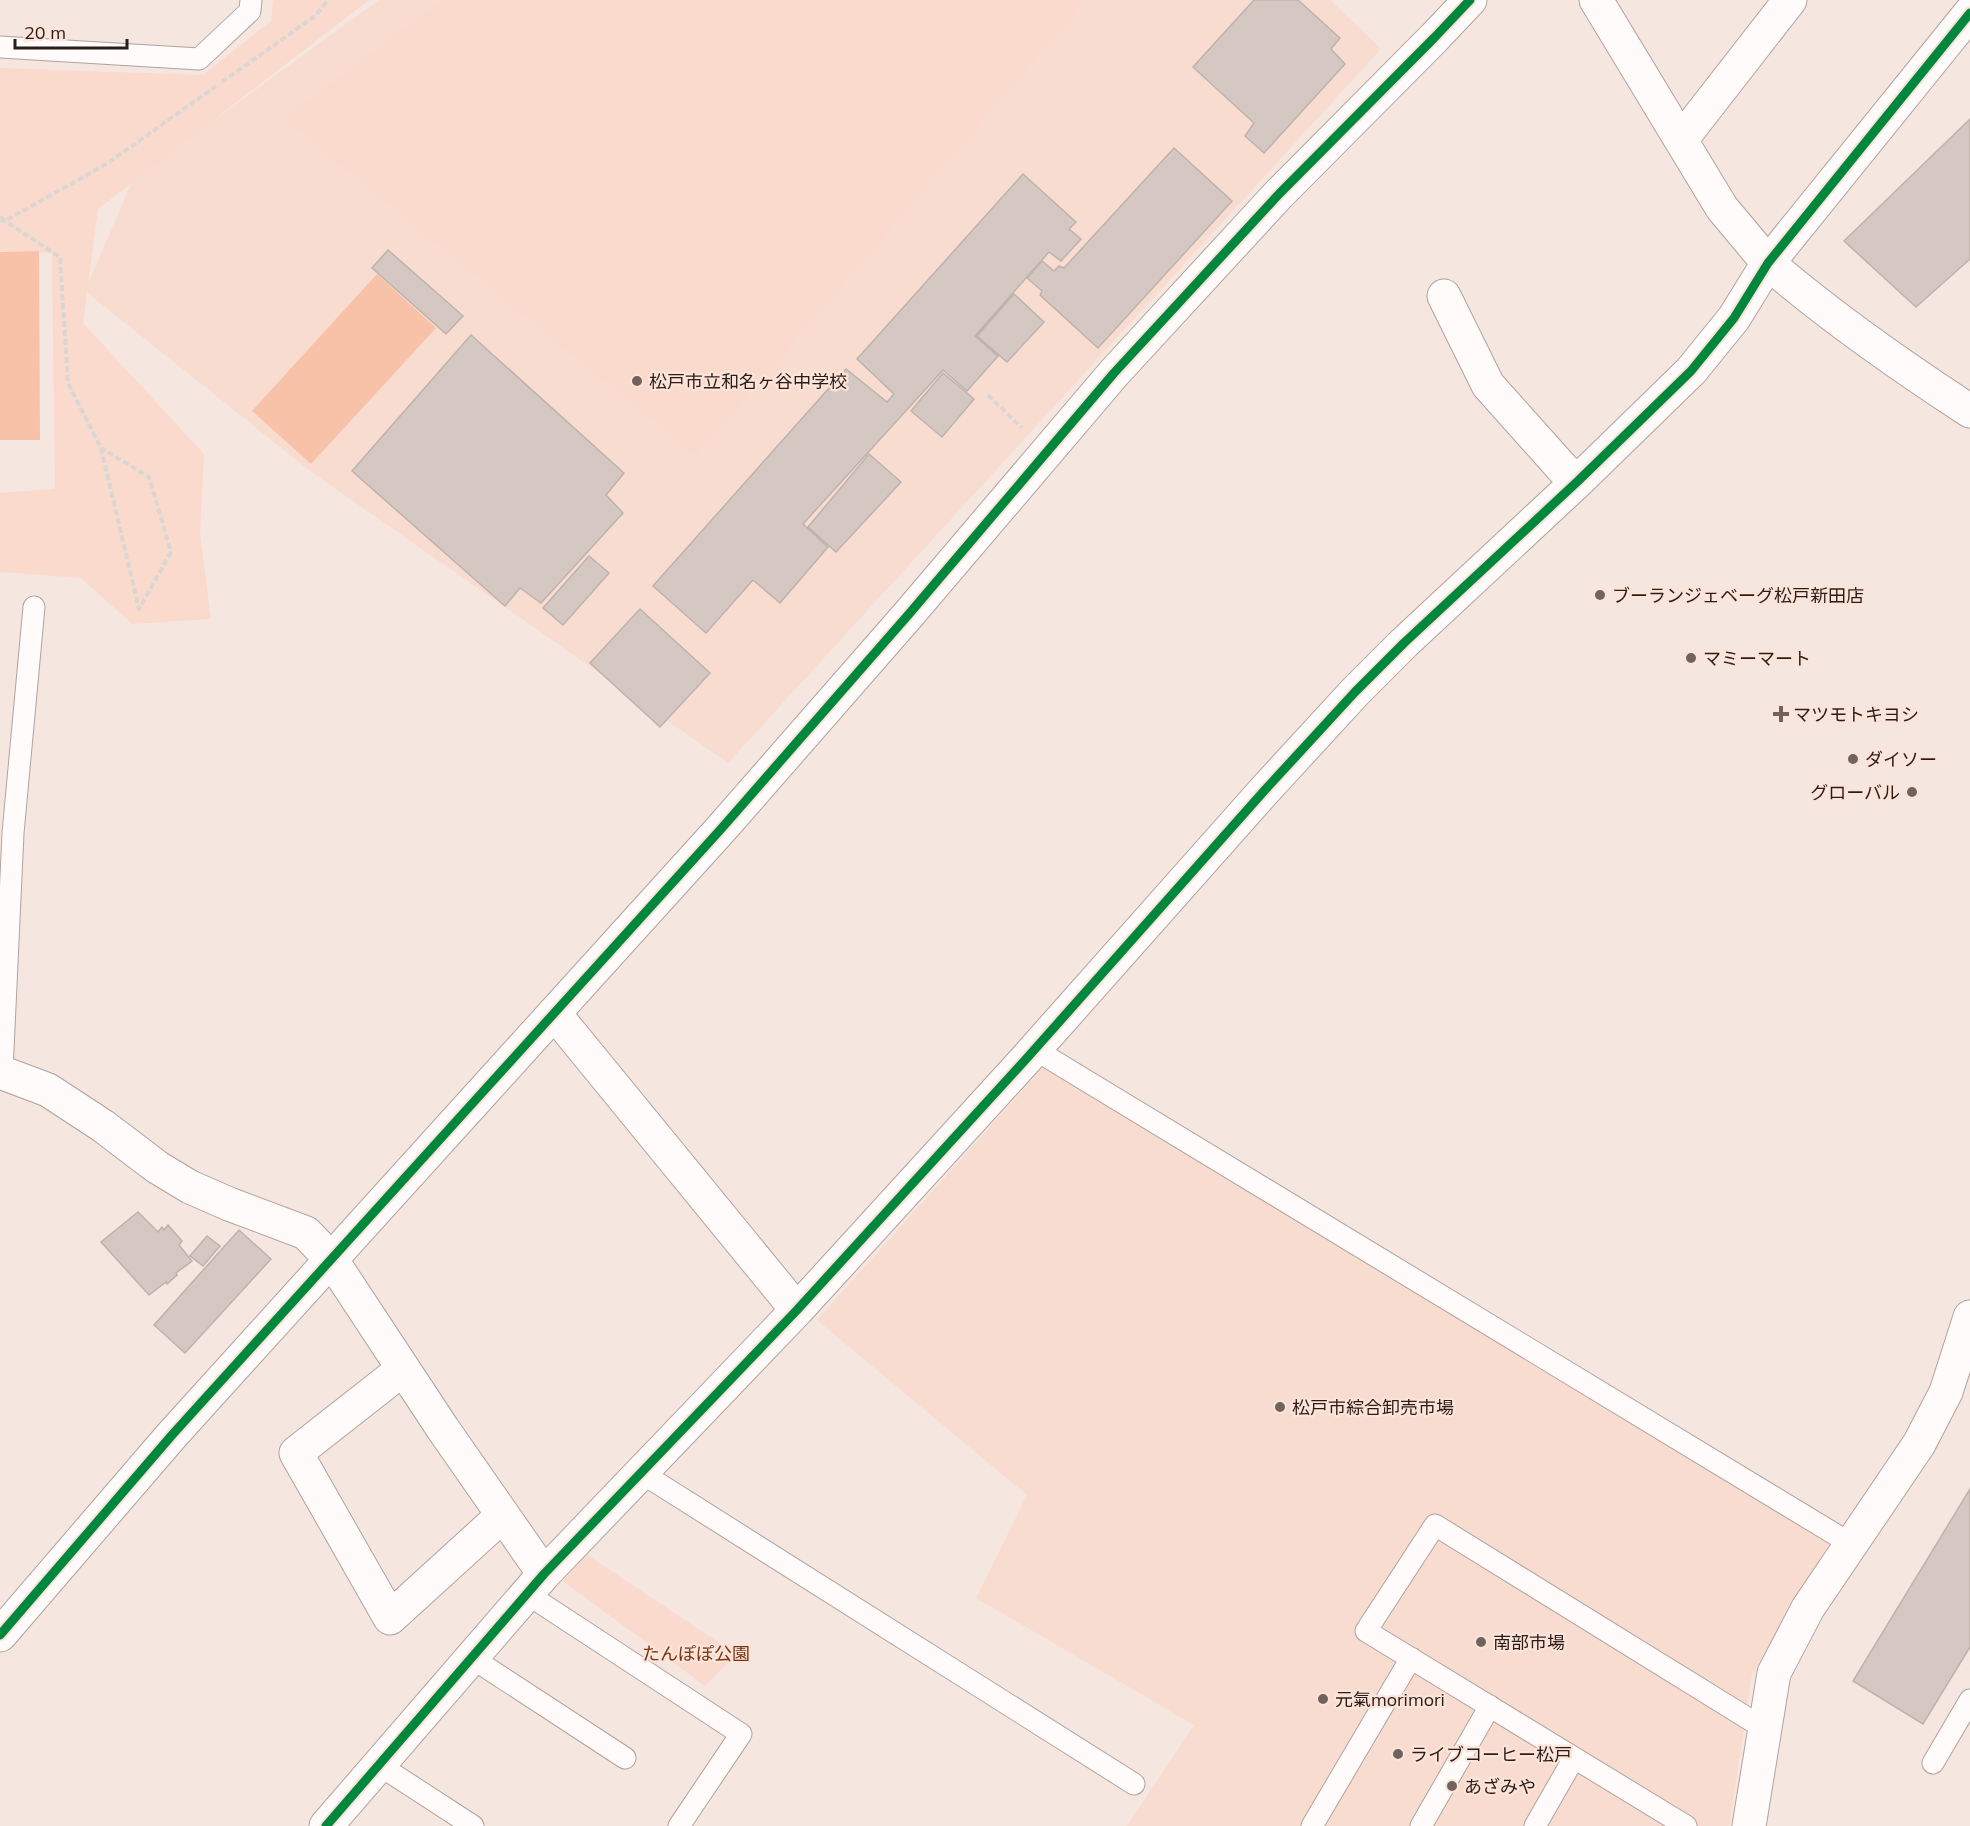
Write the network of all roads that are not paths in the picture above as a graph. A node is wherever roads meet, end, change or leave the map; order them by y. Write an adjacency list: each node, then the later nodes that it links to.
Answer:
1 (251, 0): 6 (lane)
2 (1470, 0): 13 (street)
3 (1596, 0): 7 (street)
4 (1781, 3): 7 (street)
5 (1970, 13): 8 (street)
6 (0, 47)
7 (1681, 140): 8 (street)
8 (1768, 263): 10 (street); 11 (street)
9 (1444, 296): 11 (street)
10 (1970, 411)
11 (1578, 481): 14 (street)
12 (34, 607): 15 (lane)
13 (554, 1013): 16 (street); 17 (street)
14 (1034, 1049): 17 (street); 22 (lane)
15 (1, 1072): 16 (street)
16 (331, 1259): 19 (street); 24 (street)
17 (797, 1310): 20 (street)
18 (1970, 1317): 22 (street)
19 (404, 1369): 21 (street); 21 (street)
20 (640, 1472): 23 (street); 34 (lane)
21 (502, 1515): 23 (street)
22 (1851, 1544): 29 (street)
23 (535, 1584): 25 (street); 37 (lane)
24 (0, 1635)
25 (472, 1658): 30 (lane); 33 (street)
26 (1411, 1658): 28 (lane); 29 (lane); 38 (lane)
27 (1970, 1700): 32 (lane)
28 (1490, 1706): 31 (lane); 39 (lane)
29 (1765, 1729): 42 (street)
30 (625, 1758)
31 (1574, 1758): 40 (lane); 41 (lane)
32 (1933, 1763)
33 (379, 1766): 35 (street); 36 (lane)
34 (1134, 1784)
35 (326, 1826)
36 (472, 1826)
37 (679, 1826)
38 (1312, 1826)
39 (1421, 1826)
40 (1535, 1826)
41 (1686, 1826)
42 (1749, 1826)

